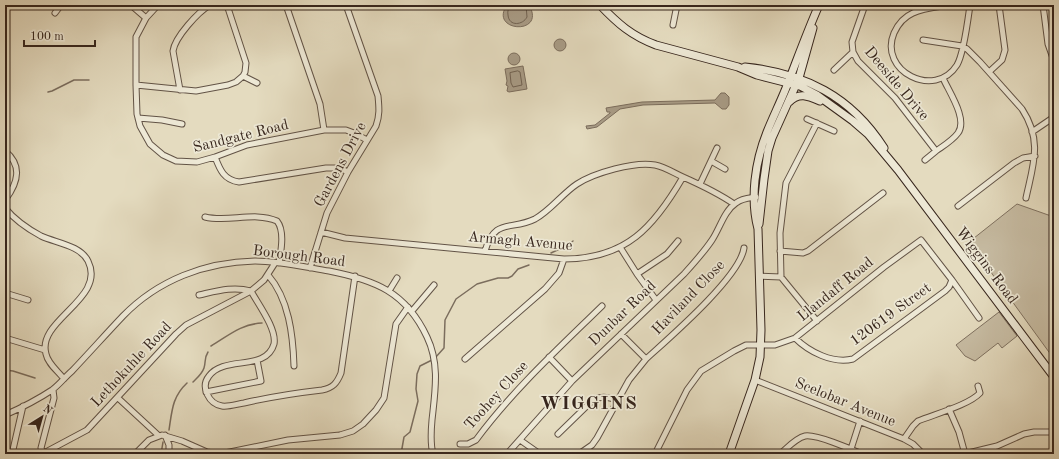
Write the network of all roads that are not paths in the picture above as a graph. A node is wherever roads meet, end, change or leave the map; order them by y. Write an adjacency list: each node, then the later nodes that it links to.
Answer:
1 (61, 5): 16 (street)
2 (131, 5): 17 (street)
3 (158, 5): 17 (street, Sandgate Road)
4 (210, 5): 31 (street)
5 (227, 5): 25 (street)
6 (286, 5): 39 (street)
7 (346, 5): 42 (street, Gardens Drive)
8 (600, 5): 27 (street, Wiggins Road)
9 (677, 5): 18 (street)
10 (819, 5): 27 (street); 28 (street)
11 (865, 5): 21 (street, Deeside Drive)
12 (949, 5): 26 (street)
13 (970, 5): 20 (street)
14 (999, 5): 24 (street)
15 (1043, 5): 22 (street)
16 (55, 13)
17 (146, 18): 30 (street, Sandgate Road)
18 (672, 25)
19 (923, 40): 20 (street)
20 (962, 46): 24 (street); 26 (street)
21 (853, 52): 23 (street); 45 (street, Deeside Drive)
22 (1054, 61)
23 (834, 70)
24 (989, 72): 41 (street)
25 (243, 76): 29 (street); 31 (street)
26 (943, 78): 45 (street)
27 (790, 79): 28 (street, Wiggins Road); 56 (street)
28 (797, 81): 32 (street); 33 (street, Wiggins Road); 51 (street, Wiggins Road)
29 (257, 83)
30 (136, 85): 31 (street); 35 (street, Sandgate Road)
31 (180, 90)
32 (787, 105): 33 (street); 56 (street)
33 (835, 107): 51 (street, Wiggins Road)
34 (1054, 117): 41 (street)
35 (138, 118): 37 (street); 47 (street, Sandgate Road)
36 (807, 119): 38 (street)
37 (182, 124)
38 (818, 124): 40 (street); 69 (street)
39 (324, 130): 42 (street, Sandgate Road); 47 (street, Sandgate Road)
40 (834, 131)
41 (1032, 132): 46 (street)
42 (368, 140): 52 (street, Gardens Drive)
43 (717, 148): 49 (street)
44 (5, 151): 58 (street)
45 (936, 151): 48 (street)
46 (1035, 156): 57 (street); 60 (street)
47 (215, 157): 52 (street)
48 (925, 160)
49 (711, 161): 50 (street); 54 (street)
50 (725, 169)
51 (898, 170): 101 (street, Wiggins Road)
52 (348, 172): 63 (street, Gardens Drive)
53 (683, 177): 54 (street); 66 (street, Armagh Avenue); 68 (street)
54 (700, 184): 59 (street)
55 (883, 193): 69 (street)
56 (758, 197): 59 (street); 76 (street)
57 (1026, 198)
58 (5, 200)
59 (734, 204): 86 (street, Dunbar Road)
60 (958, 206)
61 (5, 208): 95 (street)
62 (204, 218): 71 (street, Lethokuhle Road)
63 (321, 232): 68 (street, Armagh Avenue); 72 (street, Gardens Drive)
64 (921, 240): 79 (street, 120619 Street); 90 (street, Llandaff Road)
65 (678, 241): 73 (street)
66 (620, 247): 70 (street, Armagh Avenue); 73 (street)
67 (744, 248): 98 (street, Haviland Close)
68 (485, 250): 70 (street, Armagh Avenue)
69 (780, 251): 77 (street)
70 (564, 259): 97 (street)
71 (277, 263): 72 (street, Borough Road); 74 (street, Lethokuhle Road); 102 (street, Borough Road)
72 (310, 268): 75 (street, Borough Road)
73 (637, 274): 86 (street)
74 (268, 275): 81 (street, Lethokuhle Road); 100 (street)
75 (355, 276): 82 (street, Borough Road); 107 (street)
76 (759, 276): 77 (street); 94 (street)
77 (781, 276): 90 (street)
78 (398, 278): 82 (street)
79 (952, 280): 89 (street); 93 (street, 120619 Street)
80 (434, 284): 88 (street)
81 (252, 291): 84 (street); 99 (street); 108 (street, Lethokuhle Road)
82 (389, 291): 88 (street, Borough Road)
83 (5, 293): 85 (street)
84 (199, 295)
85 (28, 300)
86 (656, 300): 91 (street, Dunbar Road)
87 (602, 306): 96 (street, Toohey Close)
88 (410, 309): 117 (street); 127 (street, Borough Road)
89 (979, 318)
90 (817, 321): 93 (street, Llandaff Road)
91 (621, 334): 98 (street); 104 (street, Dunbar Road)
92 (5, 338): 95 (street)
93 (795, 338): 94 (street, Llandaff Road)
94 (761, 345): 103 (street); 131 (street, Llandaff Road)
95 (45, 350): 102 (street)
96 (549, 357): 104 (street, Toohey Close); 121 (street, Toohey Close)
97 (465, 359)
98 (646, 359): 109 (street, Haviland Close)
99 (257, 360): 107 (street); 107 (street)
100 (294, 366)
101 (1054, 377)
102 (64, 379): 106 (street, Borough Road)
103 (755, 380): 114 (street, Scelobar Avenue); 132 (street)
104 (572, 381): 120 (street, Dunbar Road)
105 (978, 386): 111 (street)
106 (53, 390): 110 (street, Borough Road); 124 (street)
107 (206, 392)
108 (118, 398): 118 (street); 124 (street, Lethokuhle Road)
109 (618, 401): 116 (street); 130 (street, Haviland Close)
110 (23, 406): 112 (street, Borough Road); 123 (street)
111 (949, 409): 119 (street); 136 (street)
112 (5, 415)
113 (1054, 417): 115 (street)
114 (860, 421): 119 (street, Scelobar Avenue); 122 (street)
115 (1054, 432): 136 (street)
116 (558, 434)
117 (165, 435): 118 (street); 126 (street)
118 (158, 436): 125 (street)
119 (904, 439): 135 (street, Scelobar Avenue)
120 (520, 440): 128 (street, Dunbar Road); 129 (street)
121 (460, 444)
122 (851, 449): 133 (street); 134 (street)
123 (12, 454)
124 (42, 454)
125 (135, 454)
126 (169, 454)
127 (433, 454)
128 (507, 454)
129 (540, 454)
130 (579, 454)
131 (655, 454)
132 (729, 454)
133 (780, 454)
134 (862, 454)
135 (923, 454)
136 (964, 454)

